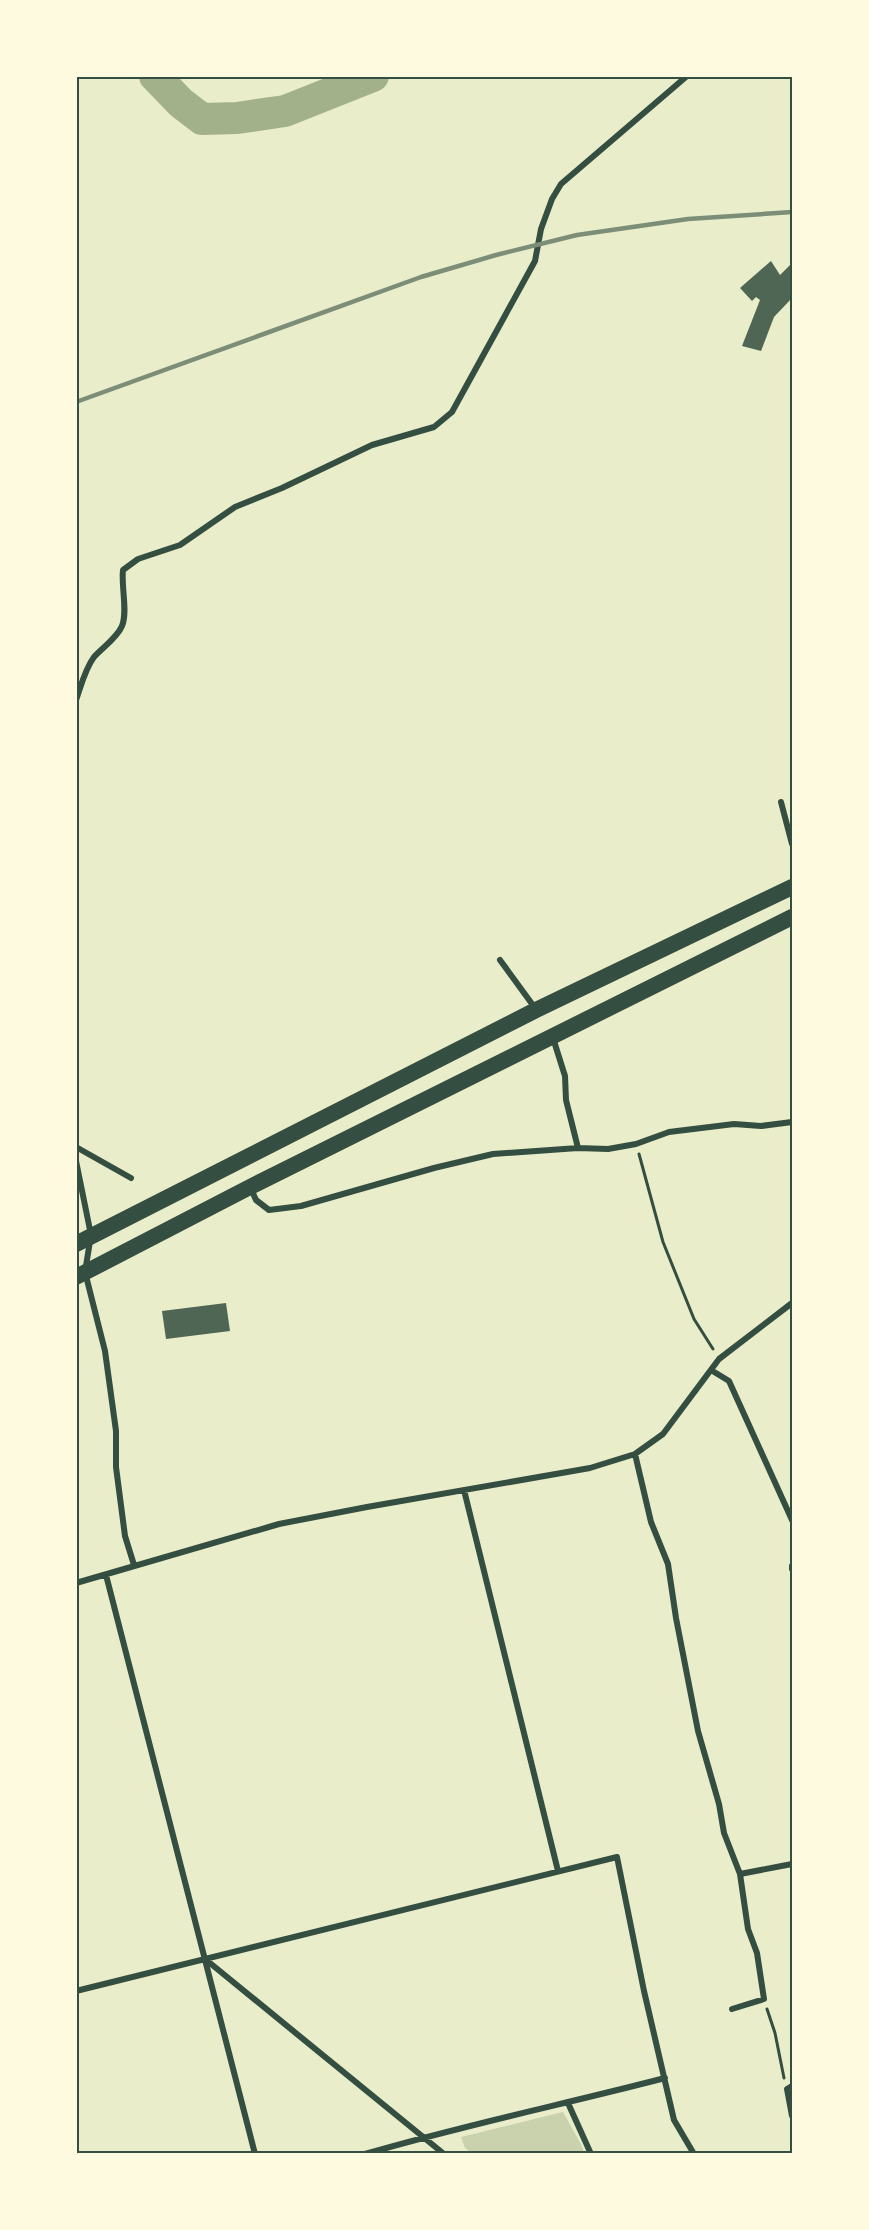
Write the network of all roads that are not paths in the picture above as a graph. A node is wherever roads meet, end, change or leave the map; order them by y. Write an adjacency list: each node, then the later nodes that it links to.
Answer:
1 (687, 76): 2 (street)
2 (76, 700)
3 (781, 802): 4 (street)
4 (792, 844)
5 (792, 886): 8 (highway)
6 (792, 916): 9 (highway)
7 (500, 960): 8 (street)
8 (536, 1010): 16 (highway)
9 (553, 1036): 12 (street); 15 (highway)
10 (792, 1122): 12 (street)
11 (76, 1147): 14 (street)
12 (578, 1148): 15 (street)
13 (76, 1161): 16 (street)
14 (131, 1178)
15 (250, 1187): 17 (highway)
16 (84, 1239): 17 (street)
17 (81, 1274): 23 (street)
18 (792, 1304): 19 (street)
19 (711, 1370): 20 (street); 22 (street)
20 (635, 1454): 21 (street); 28 (street)
21 (464, 1490): 23 (street); 27 (street)
22 (792, 1520)
23 (134, 1565): 24 (street)
24 (106, 1575): 25 (street); 29 (street)
25 (76, 1583)
26 (792, 1864): 28 (street)
27 (558, 1871): 29 (street); 32 (street)
28 (740, 1874): 31 (street)
29 (205, 1959): 30 (street); 36 (street); 37 (street)
30 (76, 1991)
31 (732, 2009)
32 (665, 2078): 34 (street); 41 (street)
33 (789, 2088): 35 (street)
34 (568, 2103): 36 (street); 40 (street)
35 (792, 2116)
36 (422, 2137): 38 (street); 39 (street)
37 (255, 2154)
38 (365, 2154)
39 (444, 2154)
40 (591, 2154)
41 (694, 2154)

